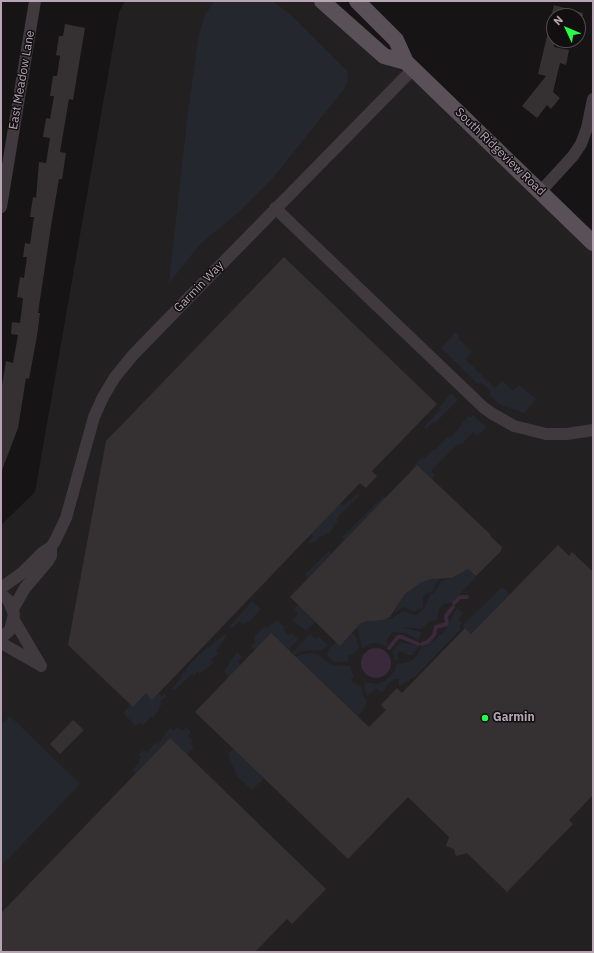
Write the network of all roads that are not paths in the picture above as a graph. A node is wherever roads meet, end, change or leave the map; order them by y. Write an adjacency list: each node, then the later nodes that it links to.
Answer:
1 (36, 1): 6 (street, East Meadow Lane)
2 (322, 1): 4 (main road, South Ridgeview Road)
3 (357, 1): 4 (main road, South Ridgeview Road)
4 (410, 65): 7 (main road, South Ridgeview Road); 9 (street, Garmin Way)
5 (593, 99): 7 (street)
6 (6, 150): 8 (street, East Meadow Lane)
7 (541, 191): 10 (main road, South Ridgeview Road)
8 (1, 207)
9 (275, 208): 11 (street); 12 (street, Garmin Way)
10 (593, 243)
11 (593, 430)
12 (51, 547): 13 (street, Garmin Way); 15 (street, Garmin Way)
13 (1, 588)
14 (1, 594): 15 (street)
15 (14, 614): 16 (street, Garmin Way); 17 (street)
16 (1, 638)
17 (1, 643)

